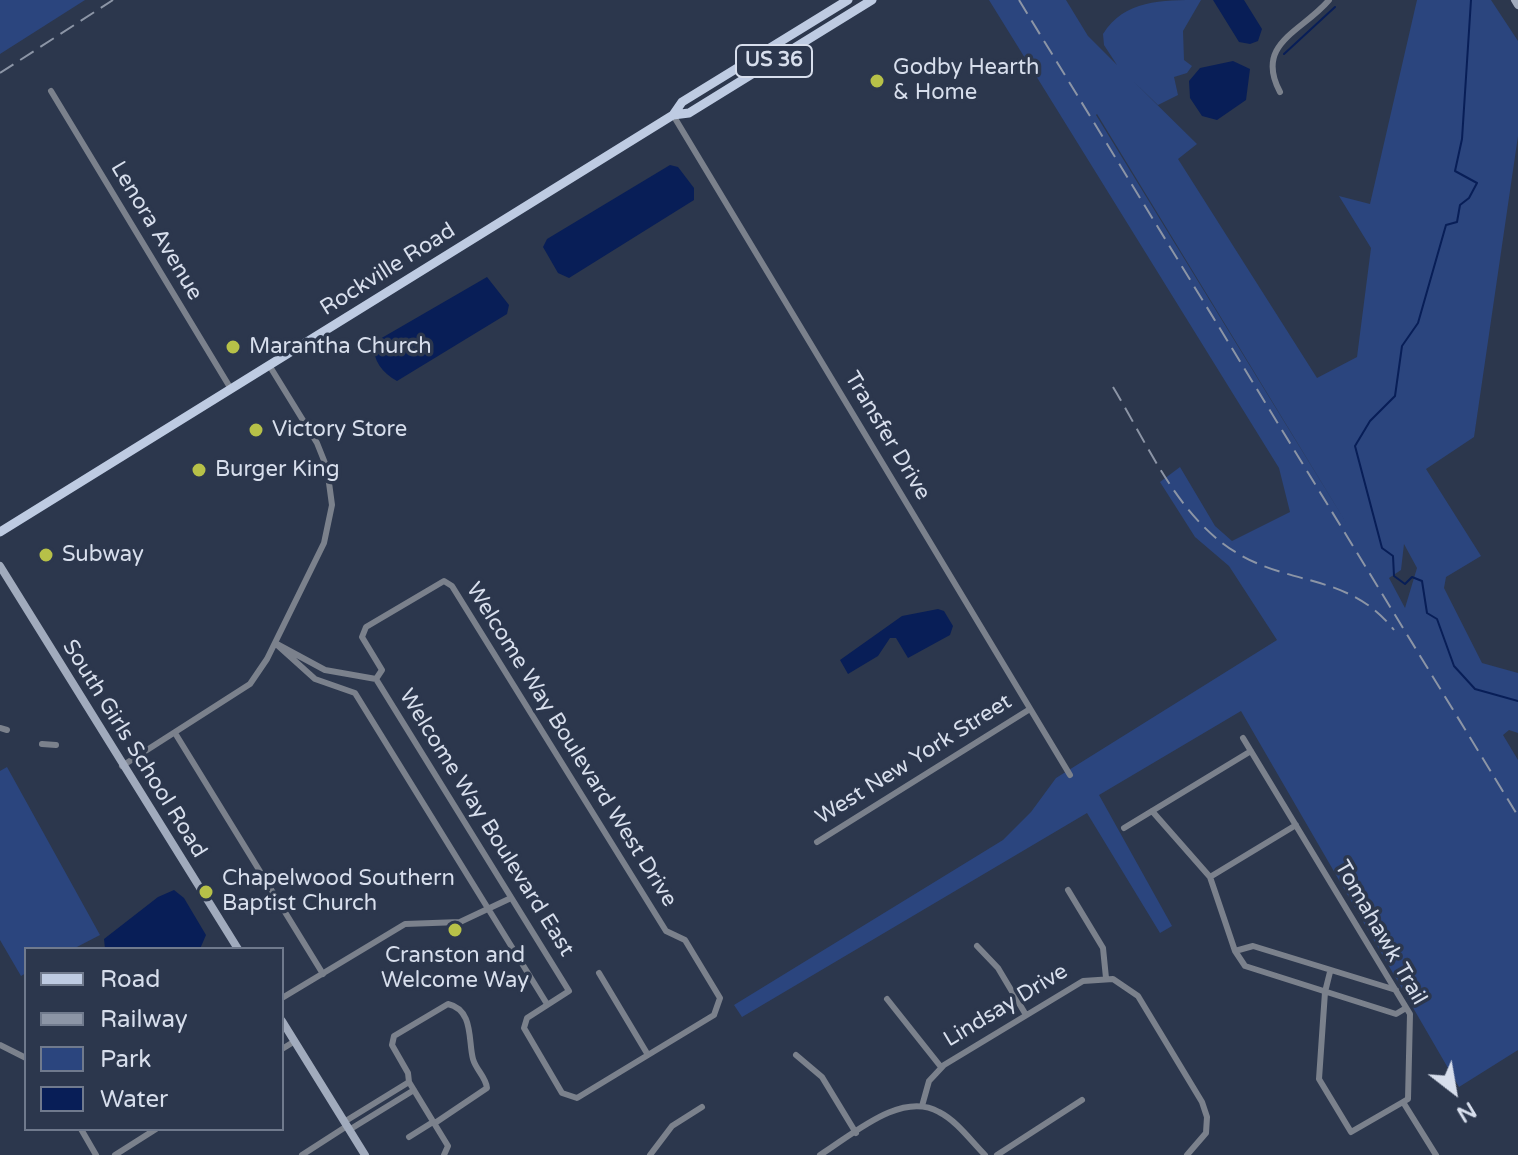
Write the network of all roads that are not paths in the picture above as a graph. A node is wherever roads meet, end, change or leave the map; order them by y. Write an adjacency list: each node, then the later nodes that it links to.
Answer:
1 (848, 0): 8 (main road, Rockville Road / US 36)
2 (872, 0): 8 (main road, Rockville Road / US 36)
3 (1329, 0): 7 (street)
4 (1515, 0): 5 (main road)
5 (1518, 5)
6 (51, 91): 10 (street, Lenora Avenue)
7 (1280, 92)
8 (673, 115): 9 (main road, Rockville Road / US 36); 16 (street, Transfer Drive)
9 (269, 365): 10 (main road, Rockville Road / US 36); 14 (street)
10 (231, 389): 11 (main road, Rockville Road / US 36)
11 (0, 532)
12 (0, 566): 22 (main road, South Girls School Road)
13 (444, 581): 15 (street, Welcome Way Boulevard East); 50 (street, Welcome Way Boulevard West Drive)
14 (275, 643): 15 (street); 17 (street); 31 (street)
15 (376, 679): 30 (street, Welcome Way Boulevard East)
16 (1030, 709): 23 (street, Transfer Drive); 27 (street, West New York Street)
17 (175, 733): 22 (street); 37 (street)
18 (1243, 738): 21 (street, Tomahawk Trail)
19 (42, 744): 20 (street)
20 (56, 745)
21 (1251, 751): 24 (street); 25 (street, Tomahawk Trail)
22 (122, 766): 33 (main road, South Girls School Road)
23 (1070, 775)
24 (1152, 811): 26 (street); 28 (street)
25 (1296, 825): 28 (street); 39 (street, Tomahawk Trail)
26 (1124, 828)
27 (817, 842)
28 (1210, 877): 34 (street)
29 (1068, 890): 38 (street)
30 (511, 898): 31 (street); 43 (street, Welcome Way Boulevard East)
31 (489, 911): 37 (street); 43 (street)
32 (977, 946): 45 (street)
33 (234, 947)
34 (1235, 951): 35 (street); 40 (street)
35 (1330, 972): 39 (street); 40 (street)
36 (599, 973): 50 (street)
37 (323, 974): 41 (street)
38 (1106, 978): 45 (street, Lindsay Drive); 75 (street)
39 (1396, 990): 44 (street, Tomahawk Trail)
40 (1325, 992): 44 (street); 57 (street)
41 (284, 997)
42 (887, 999): 53 (street)
43 (547, 1004): 50 (street)
44 (1406, 1008): 57 (street, Tomahawk Trail)
45 (1026, 1015): 53 (street, Lindsay Drive)
46 (284, 1024): 47 (main road)
47 (295, 1041): 49 (street); 61 (main road)
48 (0, 1045): 52 (street)
49 (284, 1048)
50 (648, 1055)
51 (796, 1055): 64 (street)
52 (24, 1057)
53 (941, 1067): 58 (street, Lindsay Drive)
54 (409, 1082): 55 (street); 60 (street); 61 (street)
55 (414, 1090): 60 (street); 61 (street)
56 (1082, 1100): 74 (street)
57 (1403, 1102): 76 (street)
58 (922, 1106): 64 (street); 73 (street)
59 (702, 1107): 71 (street)
60 (434, 1122): 65 (street); 70 (street)
61 (347, 1126): 68 (street); 69 (main road)
62 (82, 1131): 66 (street)
63 (153, 1131): 67 (street)
64 (856, 1133): 72 (street)
65 (409, 1137)
66 (96, 1155)
67 (115, 1155)
68 (302, 1155)
69 (365, 1155)
70 (444, 1155)
71 (650, 1155)
72 (820, 1155)
73 (985, 1155)
74 (997, 1155)
75 (1187, 1155)
76 (1436, 1155)

